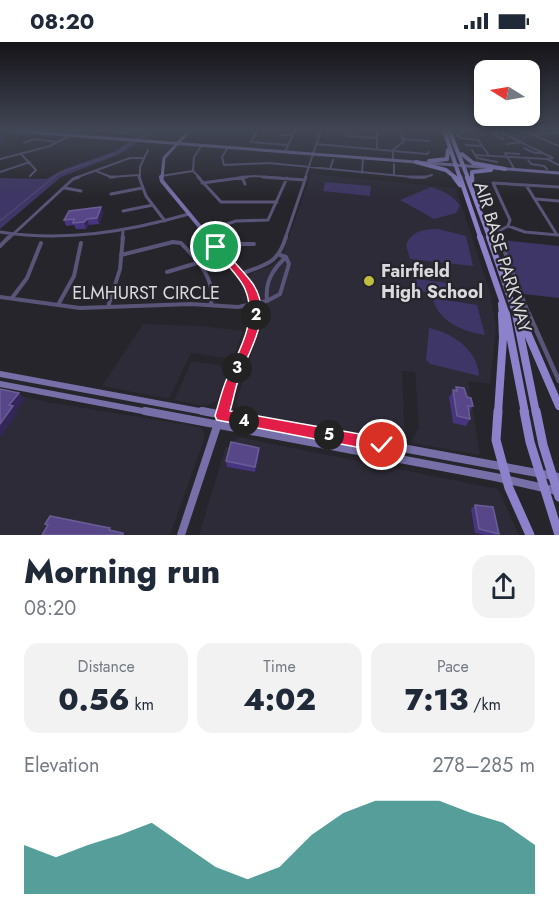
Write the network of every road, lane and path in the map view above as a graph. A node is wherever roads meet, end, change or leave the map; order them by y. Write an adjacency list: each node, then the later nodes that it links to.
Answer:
1 (24, 153): 18 (street)
2 (146, 153): 23 (street)
3 (168, 153): 53 (main road)
4 (197, 153): 45 (street)
5 (224, 153): 39 (street)
6 (299, 153): 19 (main road)
7 (393, 153): 35 (street)
8 (412, 153): 9 (street)
9 (428, 153)
10 (450, 153): 33 (main road)
11 (454, 153): 36 (main road, AIR BASE PARKWAY)
12 (457, 153): 37 (main road, AIR BASE PARKWAY)
13 (460, 153): 41 (main road)
14 (487, 153): 22 (street)
15 (505, 153): 24 (street)
16 (505, 153): 20 (street)
17 (545, 153): 25 (street)
18 (21, 154): 26 (street); 32 (street)
19 (313, 154): 27 (main road); 39 (street)
20 (519, 154)
21 (475, 155): 22 (street); 34 (street)
22 (492, 156): 24 (street)
23 (144, 158): 44 (street); 49 (street)
24 (508, 158): 28 (street); 43 (street)
25 (553, 158): 29 (street); 31 (street)
26 (0, 159)
27 (363, 159): 35 (main road); 47 (street)
28 (528, 159): 31 (street); 42 (street)
29 (559, 159)
30 (333, 160): 40 (street)
31 (546, 160): 38 (street)
32 (30, 162): 46 (street); 52 (street)
33 (416, 162): 35 (main road); 36 (main road); 66 (main road)
34 (497, 162)
35 (394, 163): 50 (street)
36 (456, 165): 37 (main road); 66 (main road, AIR BASE PARKWAY)
37 (464, 166): 41 (main road); 60 (main road, AIR BASE PARKWAY)
38 (559, 166)
39 (309, 167): 40 (street); 56 (street)
40 (330, 169): 47 (street)
41 (505, 169): 43 (main road); 60 (main road)
42 (547, 169)
43 (515, 170): 48 (main road)
44 (96, 171): 49 (street); 62 (street)
45 (193, 171): 53 (street); 57 (street)
46 (0, 172)
47 (362, 172): 50 (street)
48 (559, 173)
49 (139, 175): 63 (street)
50 (394, 175): 51 (street)
51 (432, 175)
52 (30, 176)
53 (161, 176): 72 (main road)
54 (242, 177): 55 (street); 57 (street); 58 (street)
55 (287, 178): 56 (street); 69 (street)
56 (305, 180): 86 (street)
57 (201, 183): 69 (street)
58 (245, 184)
59 (526, 184): 61 (street); 67 (street); 74 (street)
60 (472, 187): 91 (main road, AIR BASE PARKWAY)
61 (559, 187)
62 (63, 188): 64 (street); 78 (street)
63 (142, 188): 65 (street); 70 (street)
64 (81, 191)
65 (111, 194)
66 (467, 196): 91 (main road, AIR BASE PARKWAY)
67 (535, 199): 68 (street); 79 (street)
68 (559, 201)
69 (277, 202): 75 (street)
70 (153, 205): 71 (street); 73 (street)
71 (123, 211)
72 (189, 214): 73 (street); 75 (main road)
73 (165, 221): 77 (street)
74 (508, 226): 79 (street); 100 (street)
75 (203, 231): 84 (main road)
76 (0, 232): 78 (street)
77 (123, 232): 78 (street); 85 (street)
78 (13, 234): 83 (street)
79 (558, 235)
80 (41, 243): 93 (street)
81 (81, 243): 97 (street)
82 (254, 244): 84 (street)
83 (0, 246)
84 (219, 251): 90 (main road)
85 (121, 255): 88 (street); 98 (street)
86 (280, 255): 87 (street); 90 (street)
87 (285, 257): 94 (street); 94 (street)
88 (196, 263): 89 (street); 95 (street)
89 (167, 272)
90 (240, 274): 96 (main road)
91 (506, 295): 102 (main road); 105 (main road); 109 (main road, AIR BASE PARKWAY); 112 (main road, AIR BASE PARKWAY)
92 (0, 297): 93 (street, ELMHURST CIRCLE)
93 (11, 298): 97 (street, ELMHURST CIRCLE)
94 (269, 300): 96 (street, ELMHURST CIRCLE)
95 (212, 304): 96 (street, ELMHURST CIRCLE); 98 (street, ELMHURST CIRCLE)
96 (256, 304): 103 (main road)
97 (58, 306): 98 (street, ELMHURST CIRCLE)
98 (108, 307)
99 (0, 374): 103 (main road)
100 (559, 381)
101 (0, 384): 104 (main road)
102 (559, 406)
103 (222, 416): 104 (main road); 105 (main road)
104 (219, 426): 107 (main road); 110 (main road)
105 (503, 467): 106 (main road); 107 (main road)
106 (559, 477)
107 (507, 481): 108 (main road); 111 (main road)
108 (559, 492)
109 (559, 497)
110 (181, 535)
111 (530, 535)
112 (559, 535)

